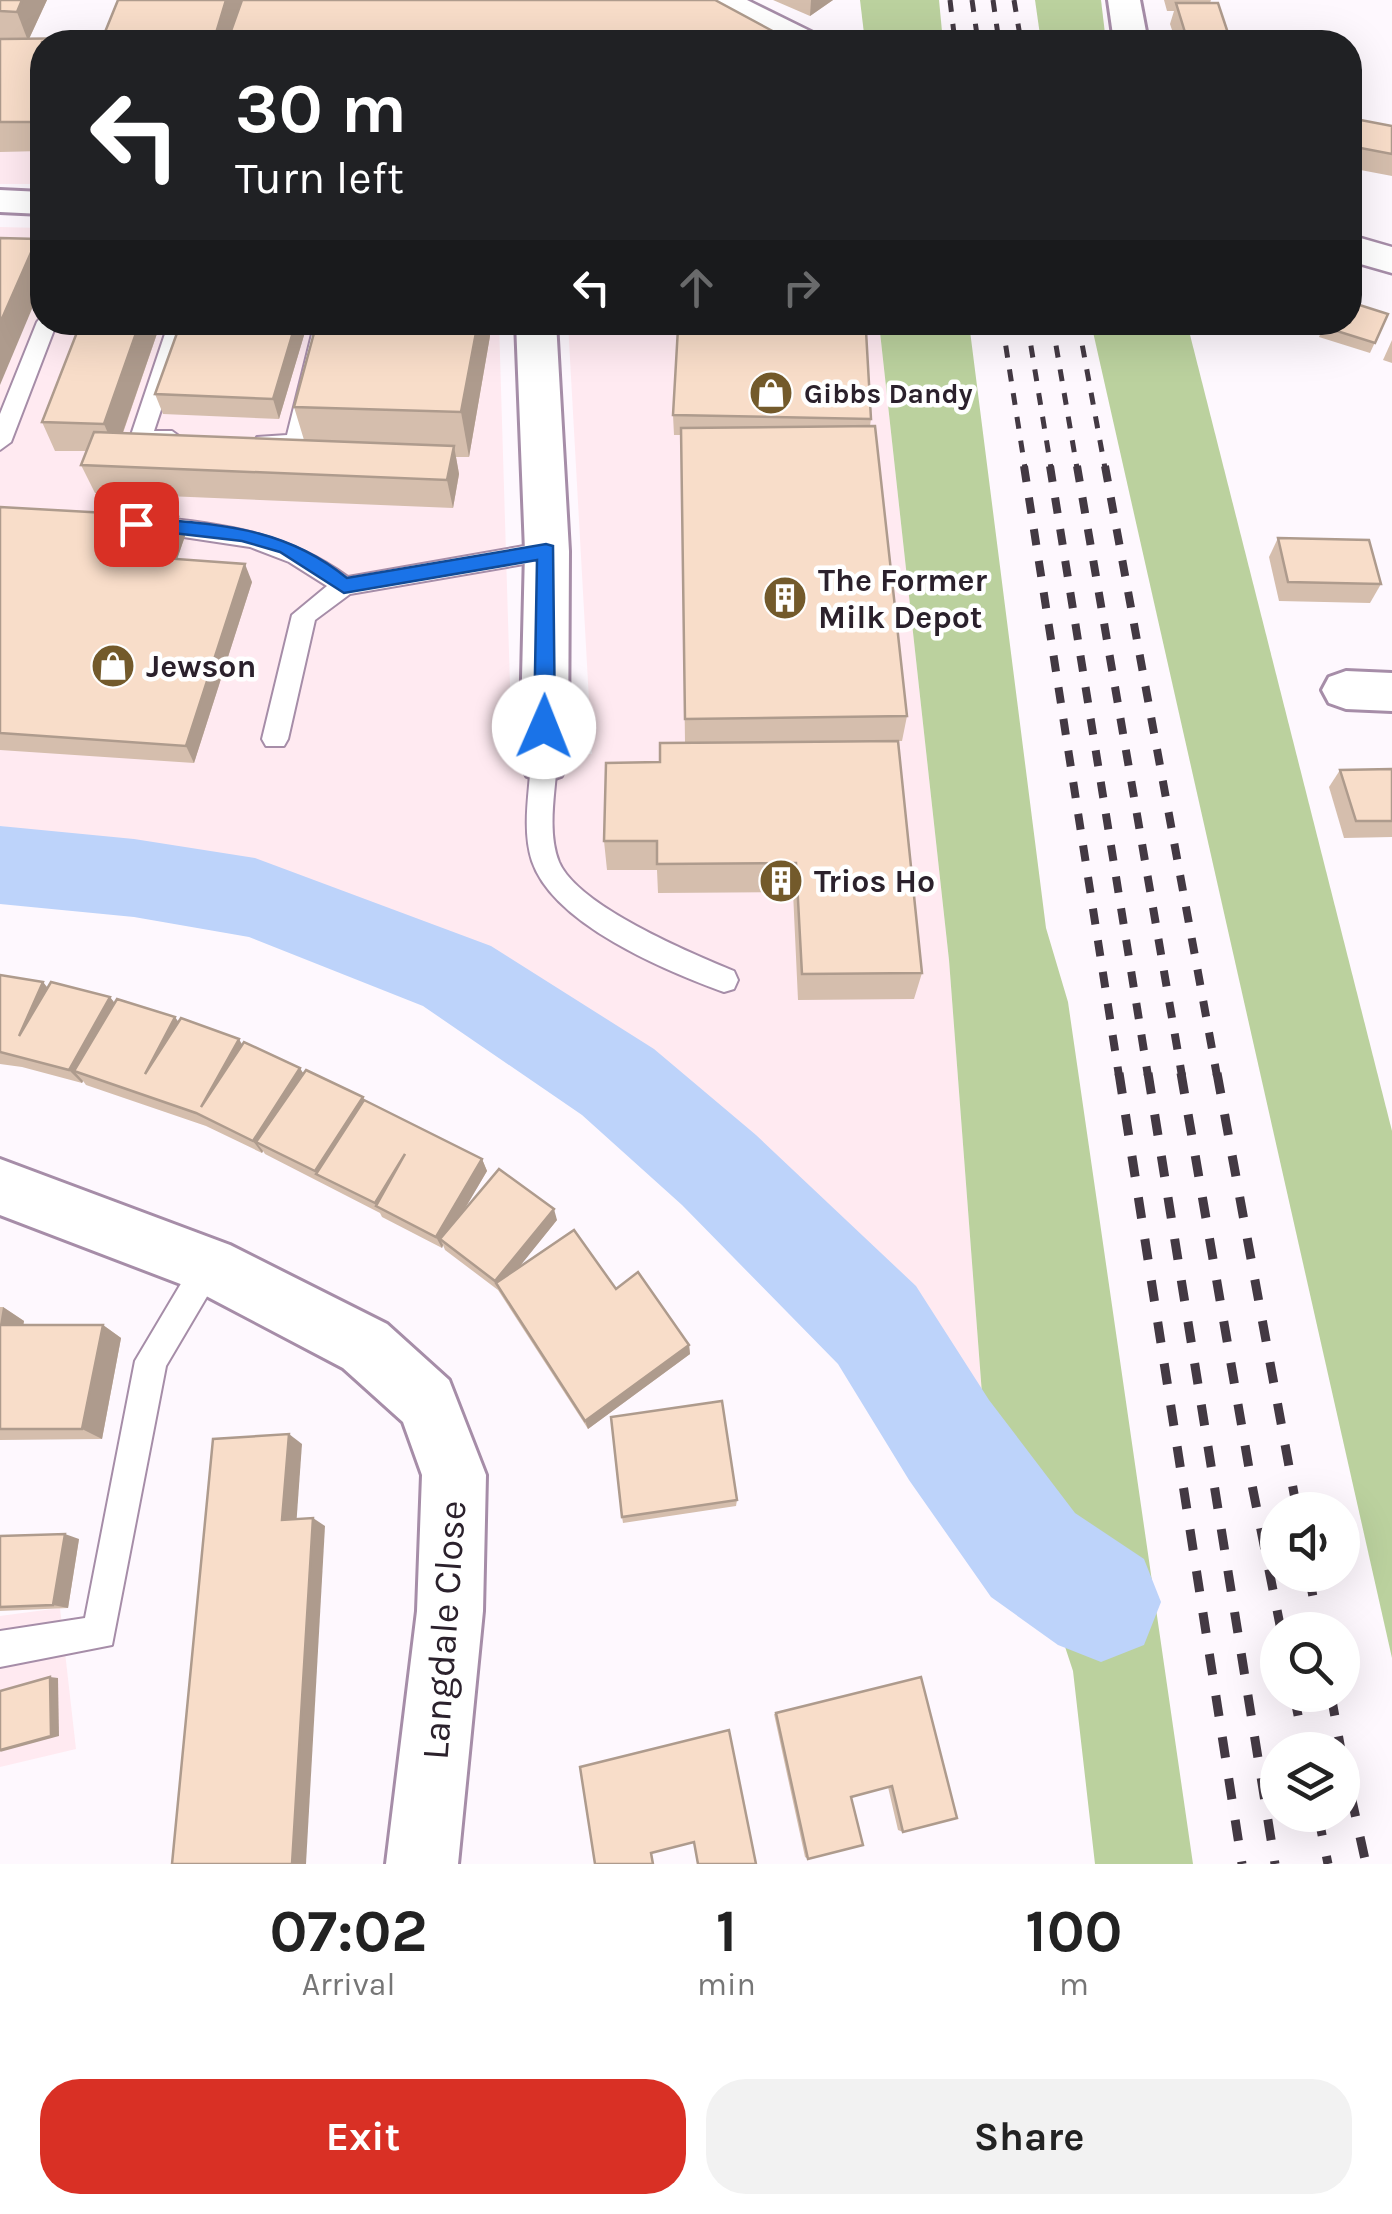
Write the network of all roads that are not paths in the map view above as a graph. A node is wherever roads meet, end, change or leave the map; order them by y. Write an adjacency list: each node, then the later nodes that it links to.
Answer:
1 (720, 0): 3 (main road)
2 (1124, 0): 4 (street)
3 (781, 30)
4 (1129, 30)
5 (0, 201): 6 (street)
6 (30, 202)
7 (1362, 251): 8 (main road)
8 (1392, 260)
9 (42, 335): 15 (lane)
10 (176, 335): 13 (lane)
11 (323, 335): 14 (lane)
12 (537, 335): 17 (street)
13 (199, 440)
14 (238, 441)
15 (0, 442)
16 (119, 522): 18 (lane)
17 (546, 551): 18 (lane); 20 (street)
18 (344, 586): 19 (lane)
19 (275, 739)
20 (544, 762): 21 (lane)
21 (724, 980)
22 (0, 1188): 23 (street, Langdale Close)
23 (209, 1266): 24 (lane); 25 (street, Langdale Close)
24 (0, 1649)
25 (422, 1864)

